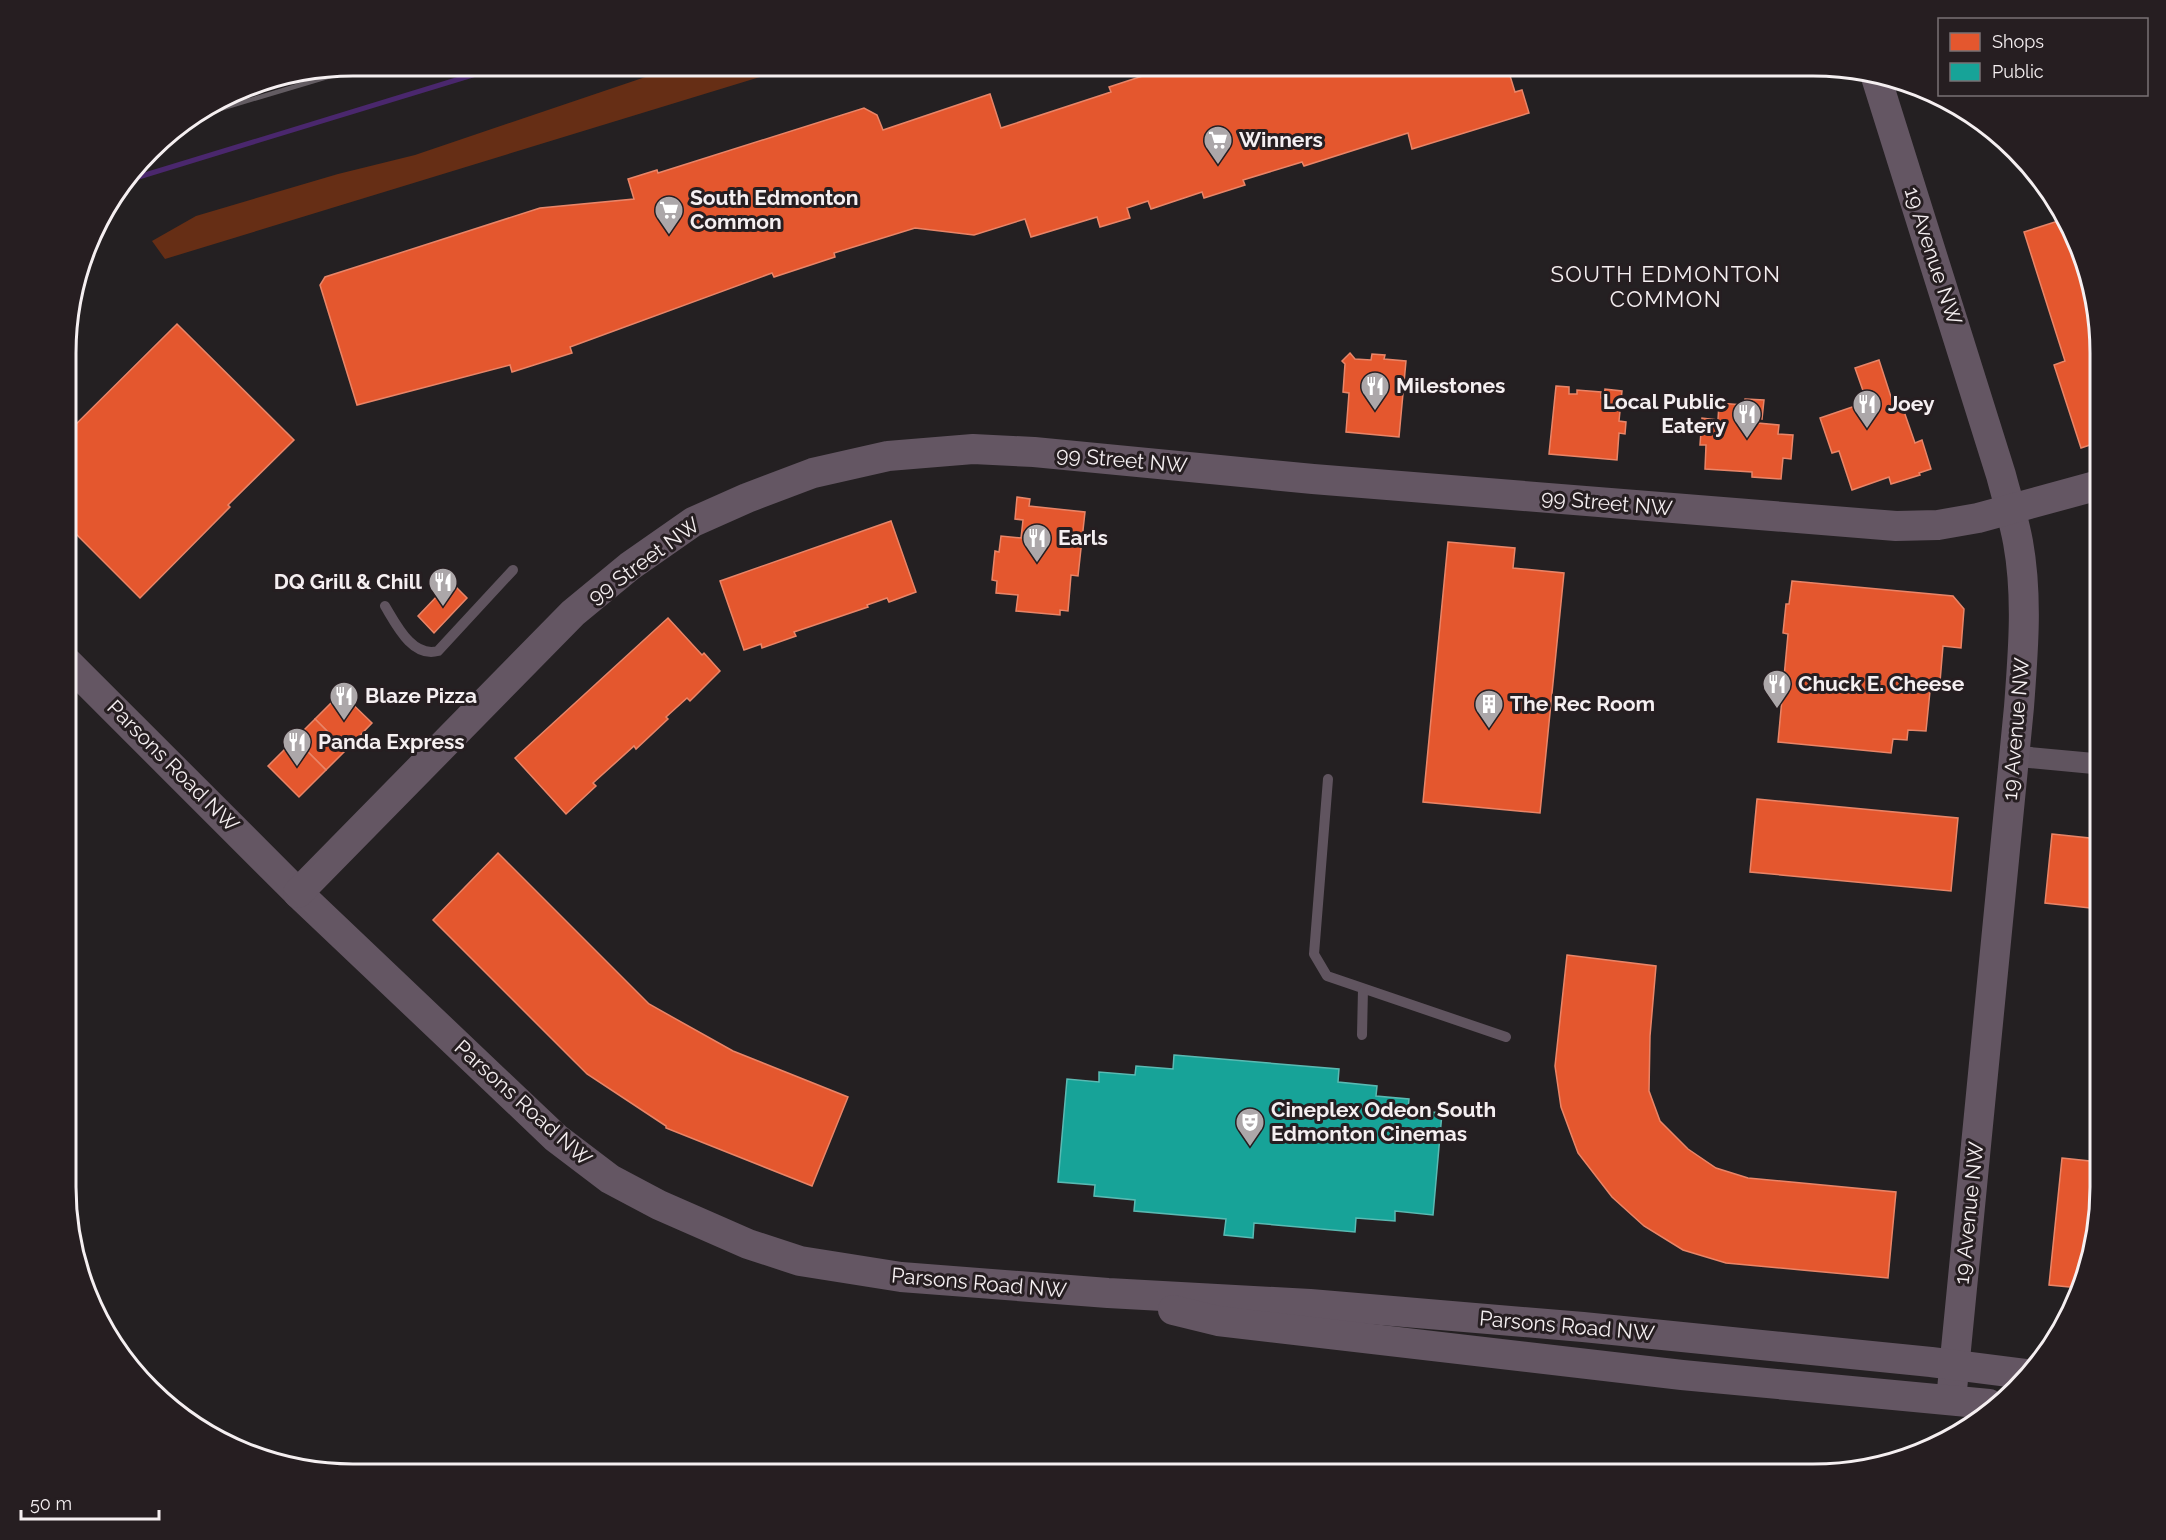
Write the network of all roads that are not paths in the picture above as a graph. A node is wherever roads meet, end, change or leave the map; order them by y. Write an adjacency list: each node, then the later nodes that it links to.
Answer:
1 (1878, 85): 3 (street, 19 Avenue NW)
2 (2090, 487): 3 (street, 99 Street NW)
3 (2010, 509): 7 (street, 19 Avenue NW); 10 (street, 99 Street NW)
4 (513, 570): 5 (lane)
5 (385, 606)
6 (76, 671): 10 (street, Parsons Road NW)
7 (2014, 756): 8 (street); 15 (street, 19 Avenue NW)
8 (2090, 763)
9 (1328, 779): 11 (lane)
10 (298, 892): 14 (street, Parsons Road NW)
11 (1363, 989): 12 (lane); 13 (lane)
12 (1362, 1035)
13 (1506, 1037)
14 (1108, 1293): 15 (street, Parsons Road NW); 17 (street, Parsons Road NW)
15 (1954, 1365): 16 (street, Parsons Road NW); 17 (street, 19 Avenue NW)
16 (2017, 1373)
17 (1951, 1400): 18 (street, Parsons Road NW)
18 (1984, 1403)

